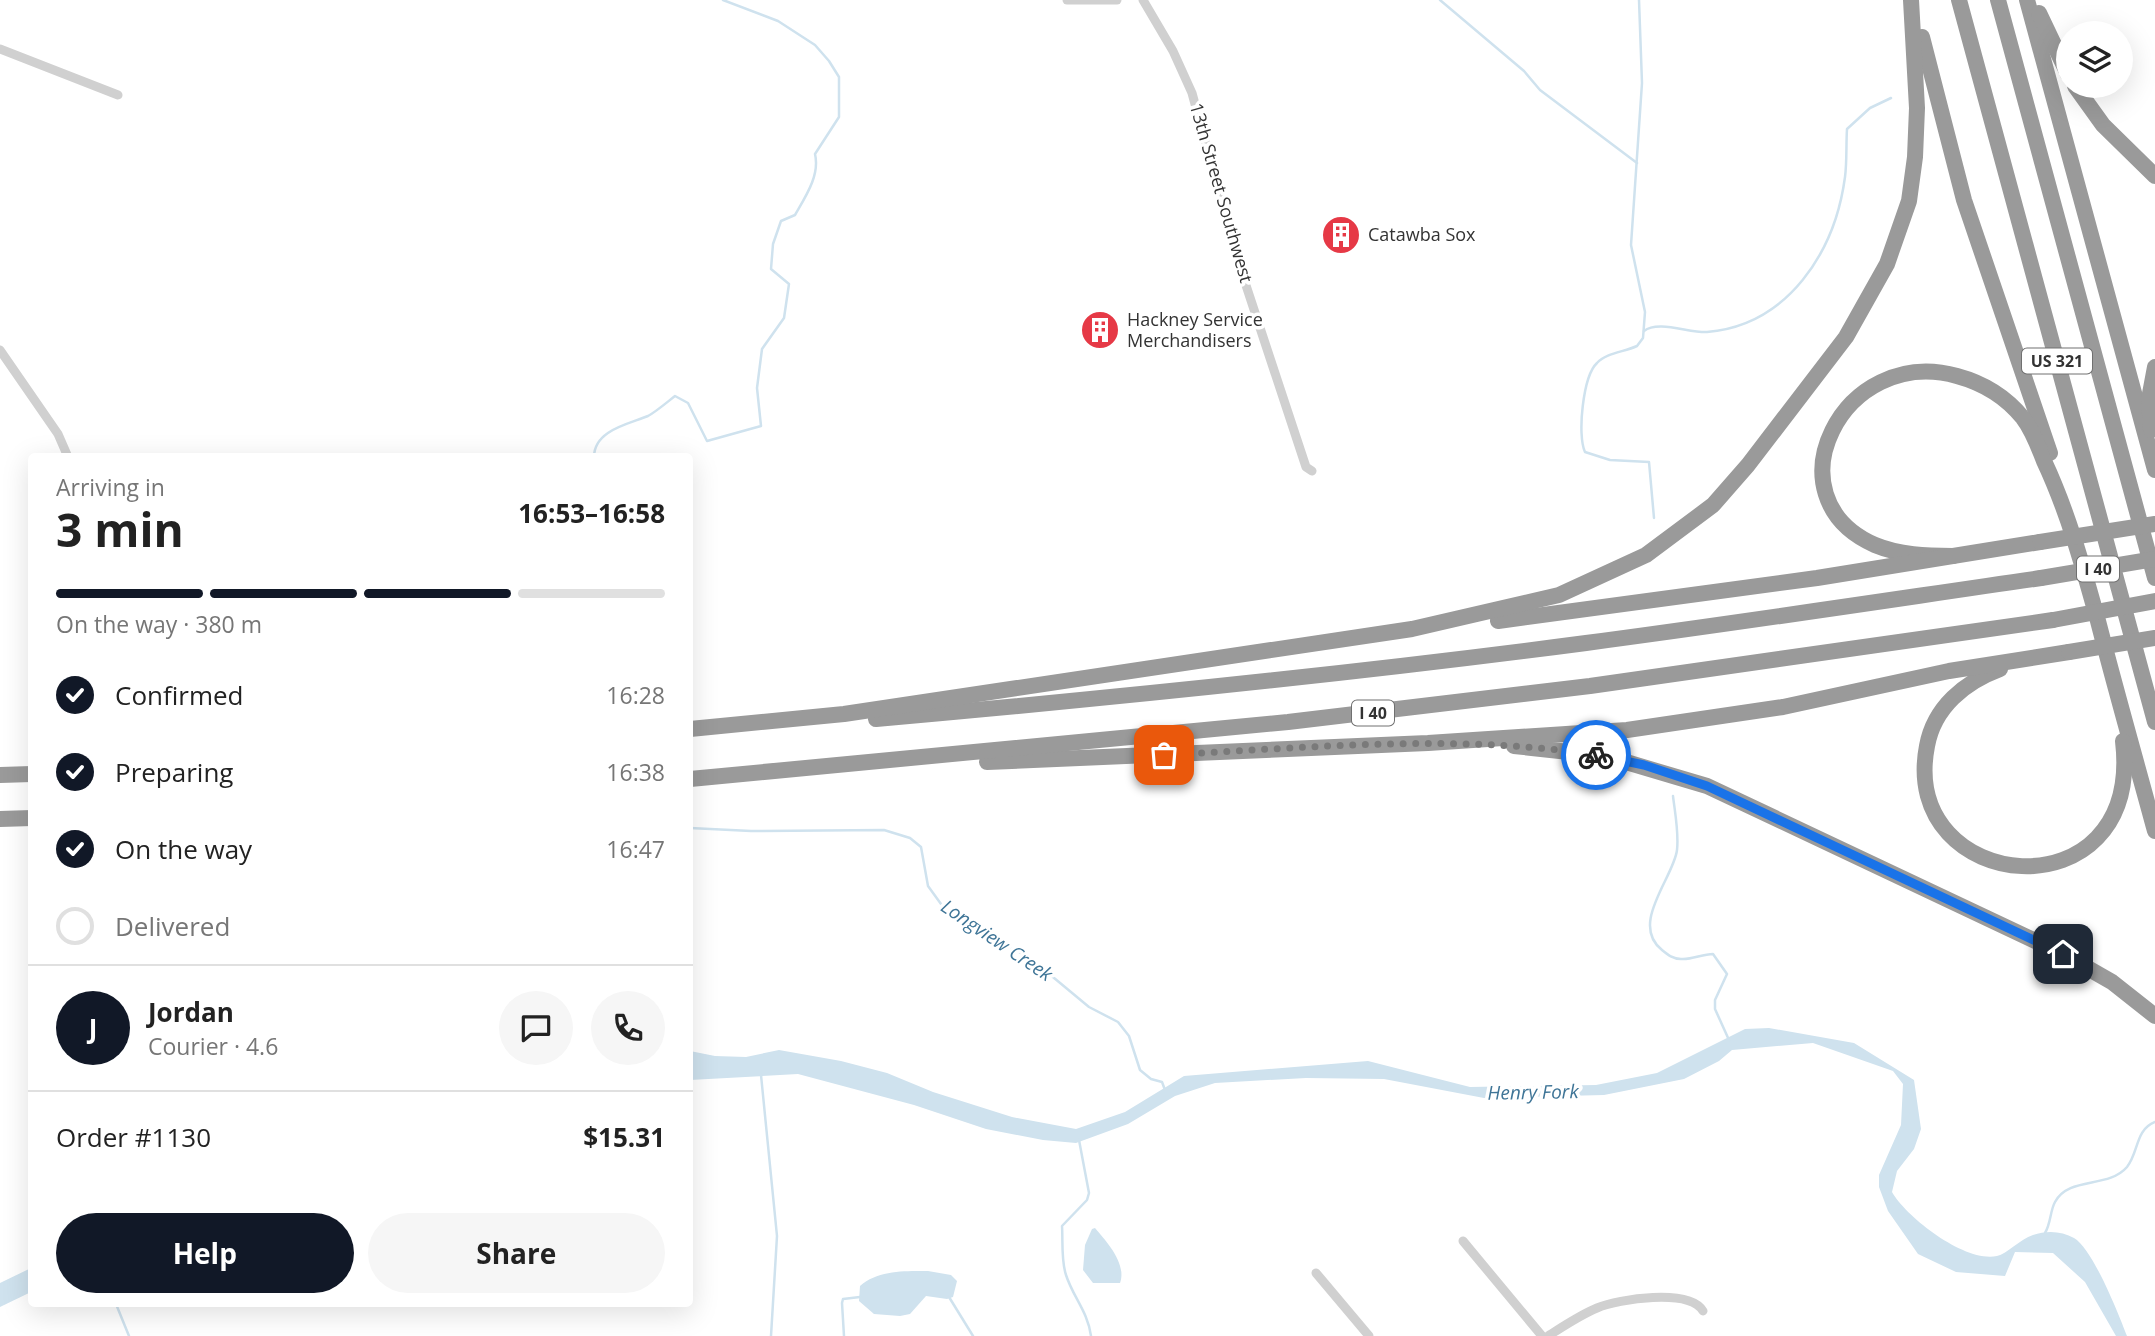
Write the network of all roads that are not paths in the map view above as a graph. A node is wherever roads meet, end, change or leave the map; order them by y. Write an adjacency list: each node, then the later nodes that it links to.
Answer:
1 (1067, 0): 2 (street)
2 (1117, 0)
3 (1143, 0): 19 (street, 13th Street Southwest)
4 (1912, 0): 20 (highway); 26 (highway)
5 (1959, 0): 30 (highway, US 321)
6 (1998, 0): 24 (highway, US 321)
7 (2027, 0): 18 (highway)
8 (2035, 0): 9 (highway)
9 (2056, 47)
10 (0, 49): 11 (street)
11 (118, 95)
12 (2084, 98): 13 (highway)
13 (2155, 176)
14 (0, 350): 16 (street)
15 (2155, 367): 17 (highway)
16 (66, 453)
17 (2155, 456)
18 (2155, 470)
19 (1312, 471)
20 (2064, 510): 22 (highway); 29 (highway)
21 (2155, 524): 22 (highway, bridge)
22 (1953, 556): 26 (highway)
23 (2155, 559): 32 (highway, I 40, bridge)
24 (2155, 578)
25 (2155, 601): 34 (highway, I 40, bridge)
26 (1412, 629): 31 (highway)
27 (2155, 638): 28 (highway, bridge)
28 (2028, 657): 29 (highway); 33 (highway)
29 (2110, 666): 40 (highway)
30 (2155, 722)
31 (693, 729)
32 (693, 735)
33 (1428, 743): 34 (highway); 41 (highway)
34 (928, 758): 37 (highway, I 40)
35 (28, 774): 36 (highway)
36 (0, 775)
37 (693, 779)
38 (28, 818): 39 (highway)
39 (0, 819)
40 (2155, 831)
41 (2155, 1016)
42 (1463, 1241): 46 (street)
43 (1316, 1273): 45 (street)
44 (1703, 1311): 47 (street)
45 (1369, 1336)
46 (1542, 1336)
47 (1549, 1336)

